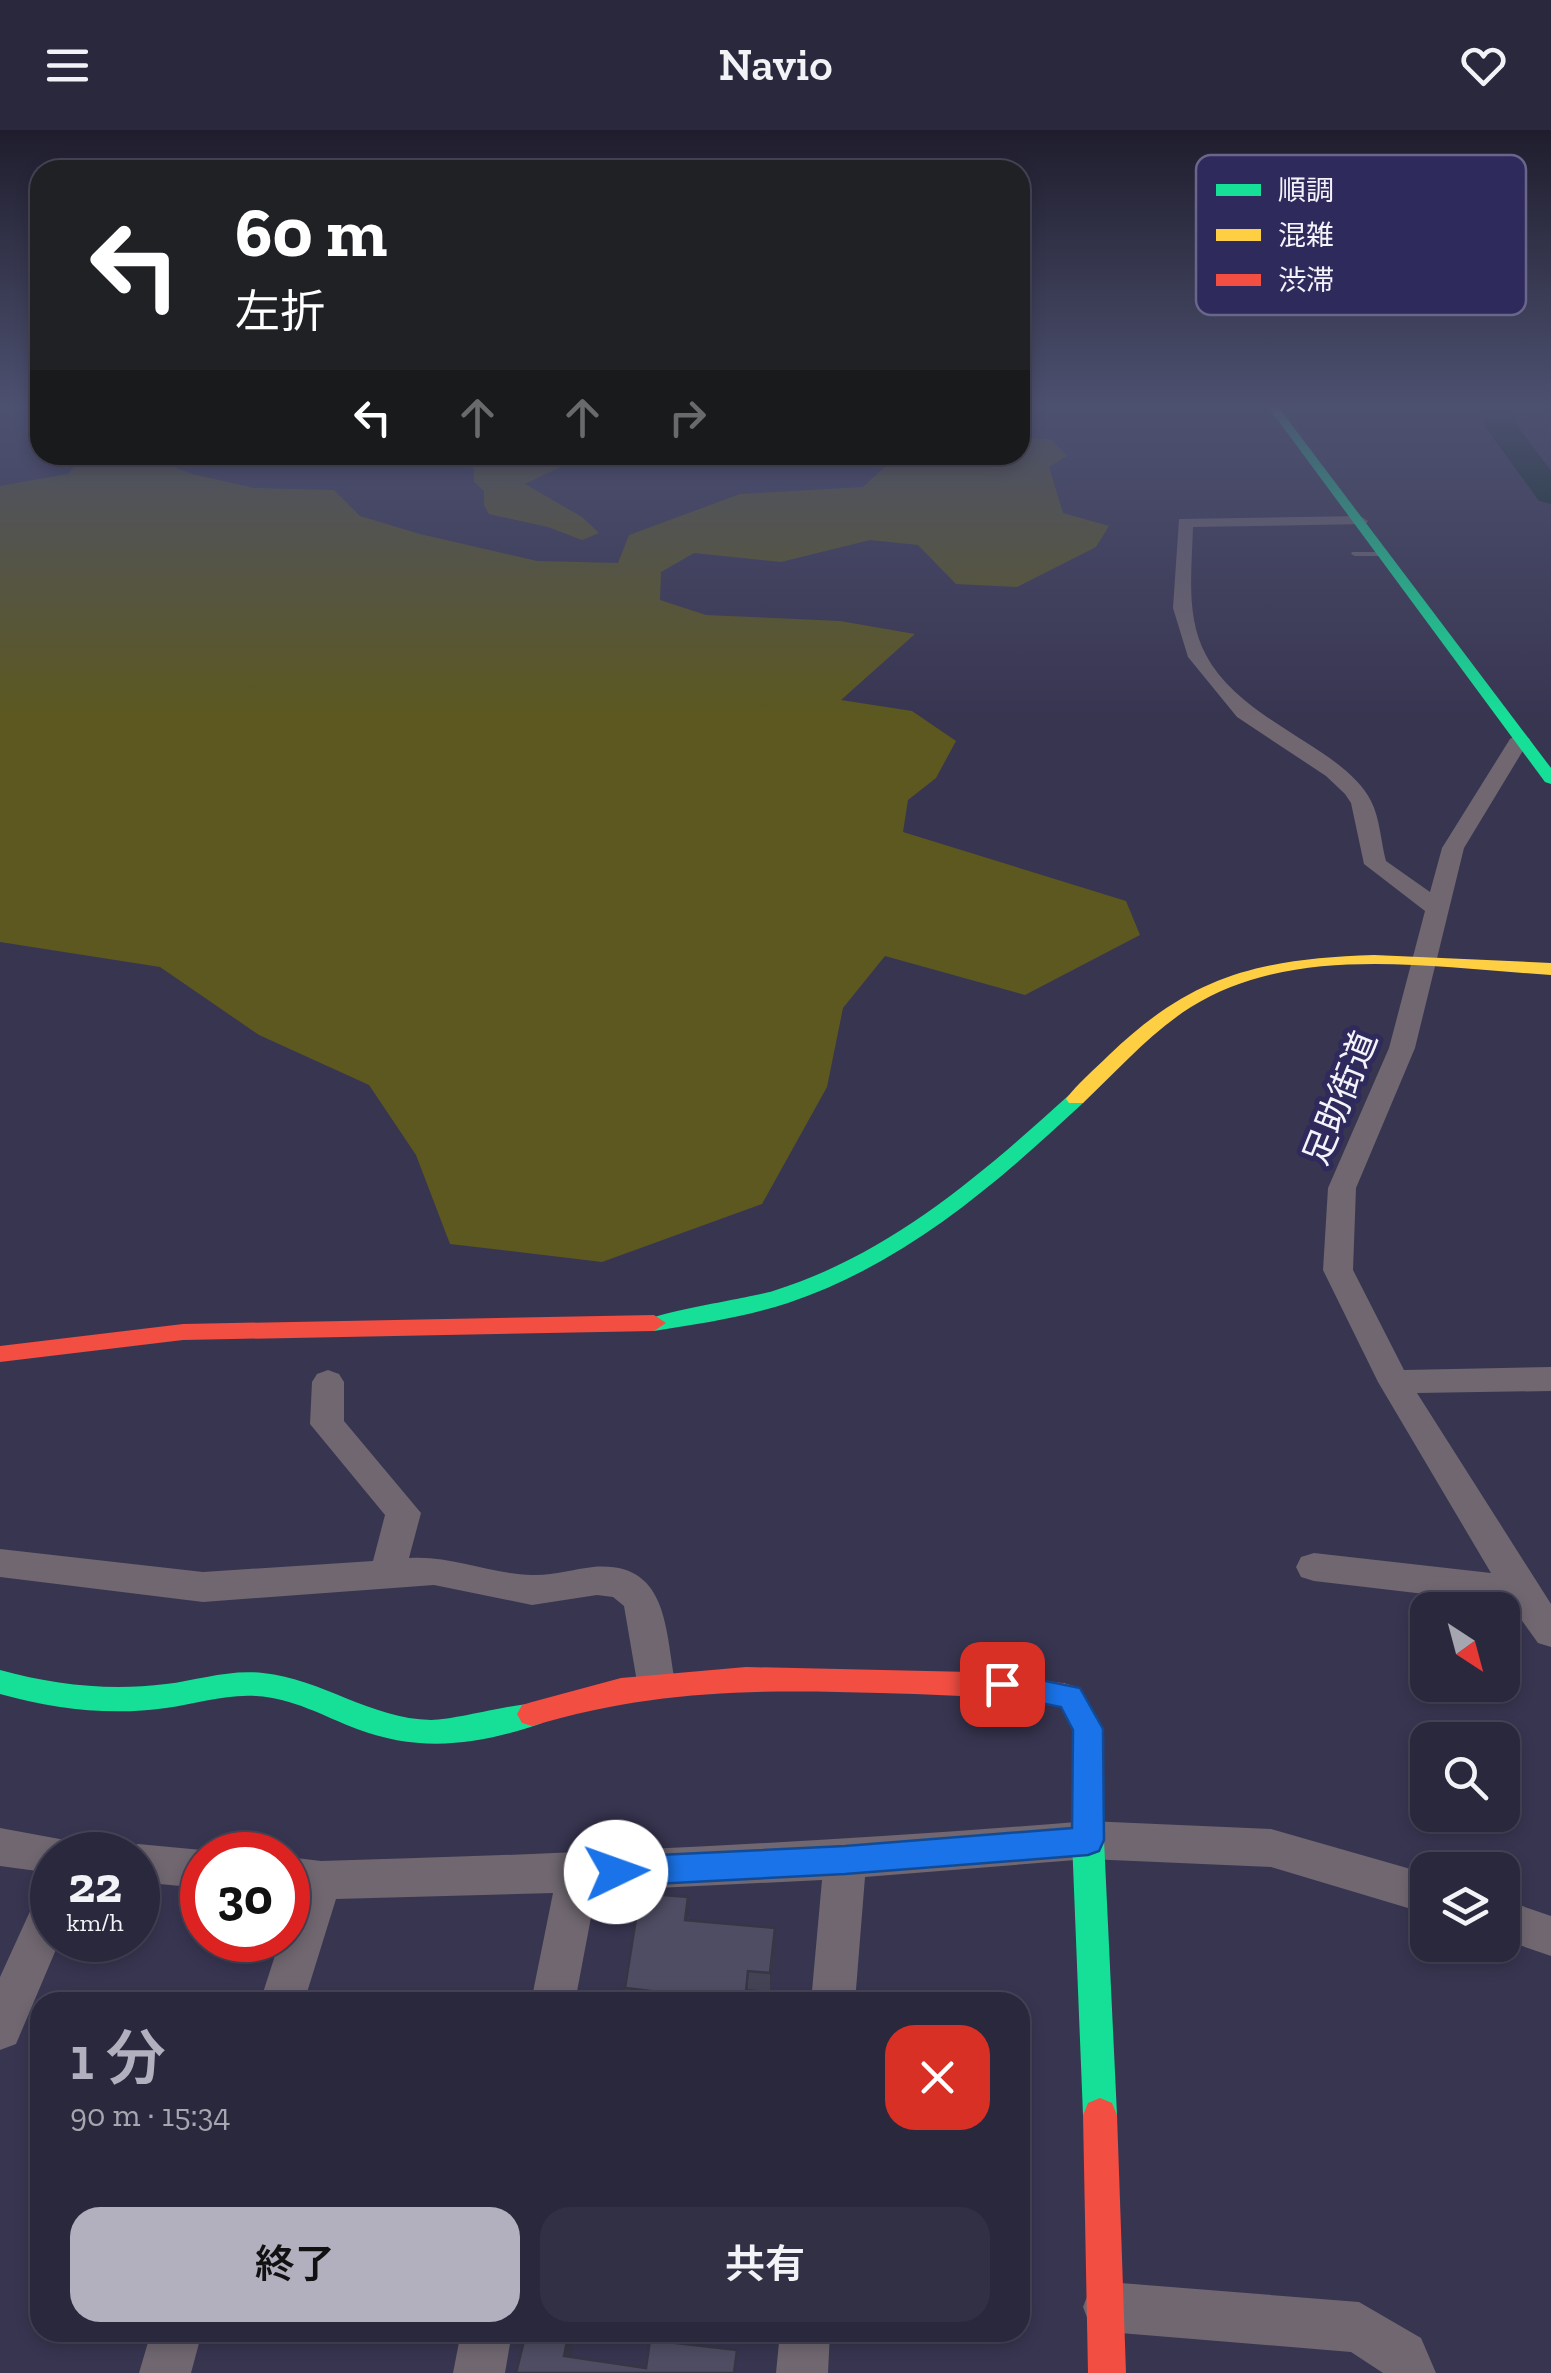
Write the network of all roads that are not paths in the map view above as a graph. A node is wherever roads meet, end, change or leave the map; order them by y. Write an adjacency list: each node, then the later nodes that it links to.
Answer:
1 (1351, 509): 2 (street)
2 (1360, 521): 4 (street); 7 (street)
3 (1354, 554): 4 (lane)
4 (1384, 554): 5 (street)
5 (1520, 739): 6 (street); 7 (street, 足助街道)
6 (1551, 780)
7 (1437, 908): 8 (street, 足助街道)
8 (1426, 967): 9 (street); 10 (street); 13 (street, 足助街道)
9 (1551, 969)
10 (0, 1354)
11 (1551, 1378): 13 (street)
12 (328, 1382): 16 (street)
13 (1394, 1382): 17 (street, 足助街道)
14 (0, 1563): 16 (street)
15 (1314, 1567): 17 (street)
16 (392, 1573): 20 (street)
17 (1521, 1591): 18 (street, 足助街道)
18 (1551, 1632)
19 (0, 1682): 20 (street)
20 (656, 1682): 21 (street)
21 (1088, 1840): 24 (street); 27 (street); 36 (street)
22 (0, 1848): 23 (street)
23 (30, 1851)
24 (845, 1860): 25 (street); 34 (street)
25 (578, 1874): 26 (street); 33 (street)
26 (310, 1878)
27 (1410, 1889)
28 (1520, 1925): 29 (street)
29 (1551, 1936)
30 (30, 1960): 35 (street)
31 (289, 1962): 32 (street)
32 (284, 1992)
33 (555, 1992)
34 (834, 1992)
35 (0, 2028)
36 (1108, 2307): 43 (street); 44 (street)
37 (175, 2342): 40 (street)
38 (485, 2342): 41 (street)
39 (804, 2342): 42 (street)
40 (165, 2373)
41 (479, 2373)
42 (802, 2373)
43 (1107, 2373)
44 (1410, 2373)

